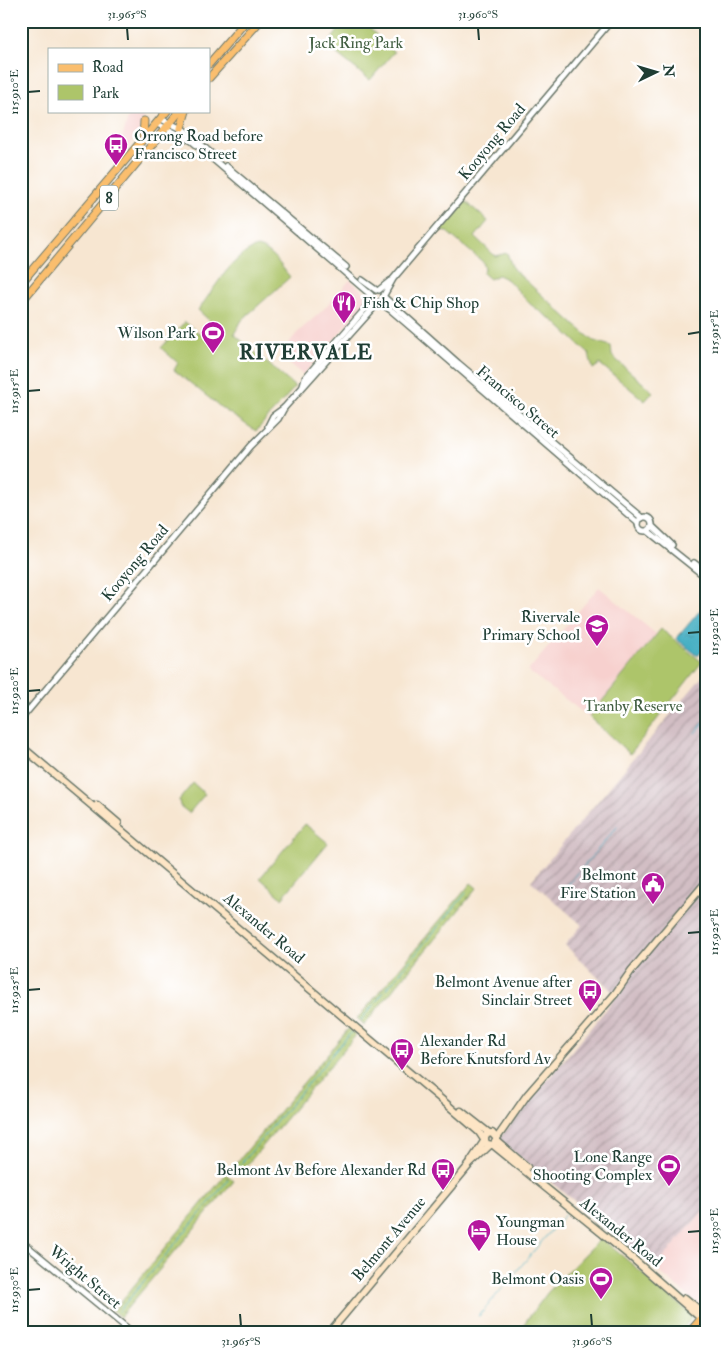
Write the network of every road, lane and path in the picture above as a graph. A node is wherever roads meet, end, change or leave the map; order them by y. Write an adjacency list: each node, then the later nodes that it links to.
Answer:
1 (246, 21): 4 (main road)
2 (260, 21): 5 (main road)
3 (611, 21): 14 (street, Kooyong Road)
4 (210, 63)
5 (210, 77)
6 (166, 112): 10 (main road, 8)
7 (179, 112): 11 (main road, 8)
8 (186, 112): 12 (main road)
9 (144, 121): 13 (main road)
10 (159, 122): 11 (street); 13 (main road, 8)
11 (168, 125): 12 (street); 17 (street); 19 (main road, 8)
12 (181, 128): 16 (street)
13 (142, 141): 15 (main road, 8)
14 (393, 279): 16 (street, Kooyong Road); 18 (street, Kooyong Road)
15 (21, 283)
16 (377, 290): 17 (street, Kooyong Road); 18 (street, Francisco Street)
17 (371, 296): 20 (street, Francisco Street); 21 (street, Kooyong Road)
18 (384, 296): 20 (street, Kooyong Road); 22 (street, Francisco Street)
19 (21, 302)
20 (378, 302): 21 (street, Kooyong Road); 22 (street, Francisco Street)
21 (303, 385): 26 (street, Kooyong Road)
22 (640, 520): 23 (street); 23 (street)
23 (650, 528): 24 (street); 25 (street)
24 (707, 573)
25 (707, 578)
26 (22, 717)
27 (21, 742): 30 (main road, Alexander Road)
28 (21, 746): 30 (main road, Alexander Road)
29 (707, 881): 30 (main road, Belmont Avenue)
30 (491, 1139): 33 (main road, Alexander Road); 36 (main road, Belmont Avenue)
31 (21, 1241): 35 (street, Wright Street)
32 (21, 1245): 34 (street, Wright Street)
33 (706, 1319): 37 (main road); 38 (main road)
34 (126, 1333)
35 (133, 1333)
36 (330, 1333)
37 (689, 1333)
38 (698, 1333)

